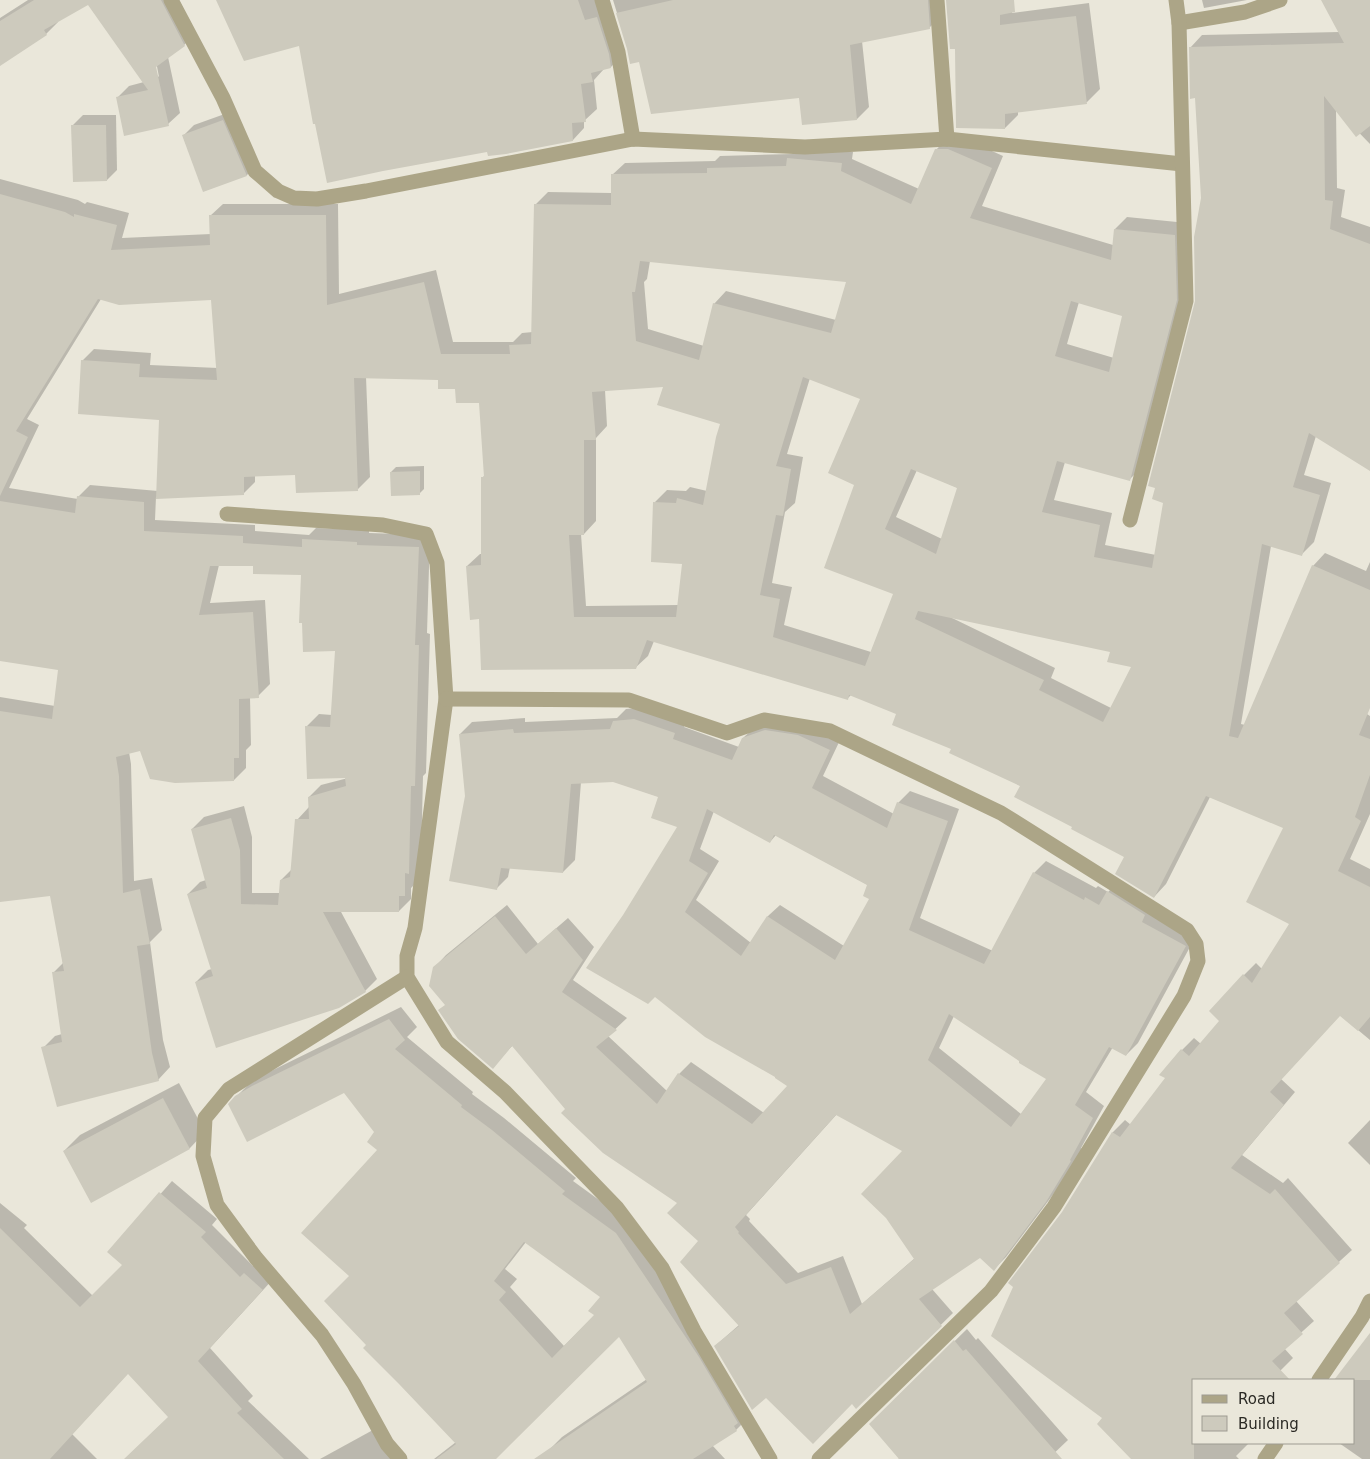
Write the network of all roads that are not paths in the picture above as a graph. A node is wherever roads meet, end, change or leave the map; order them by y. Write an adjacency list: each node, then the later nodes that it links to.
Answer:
1 (171, 0): 7 (street)
2 (602, 0): 7 (street)
3 (936, 0): 8 (street)
4 (1176, 0): 6 (street)
5 (1280, 0): 6 (street)
6 (1179, 23): 9 (street)
7 (633, 139): 8 (street)
8 (947, 139): 9 (street)
9 (1182, 164): 11 (street)
10 (227, 514): 12 (street)
11 (1130, 520)
12 (446, 699): 13 (street); 20 (street)
13 (407, 977): 18 (street); 19 (street)
14 (1370, 1301): 15 (street)
15 (1366, 1320): 16 (street)
16 (1320, 1379)
17 (1275, 1444): 21 (street)
18 (400, 1459)
19 (770, 1459)
20 (819, 1459)
21 (1265, 1459)

